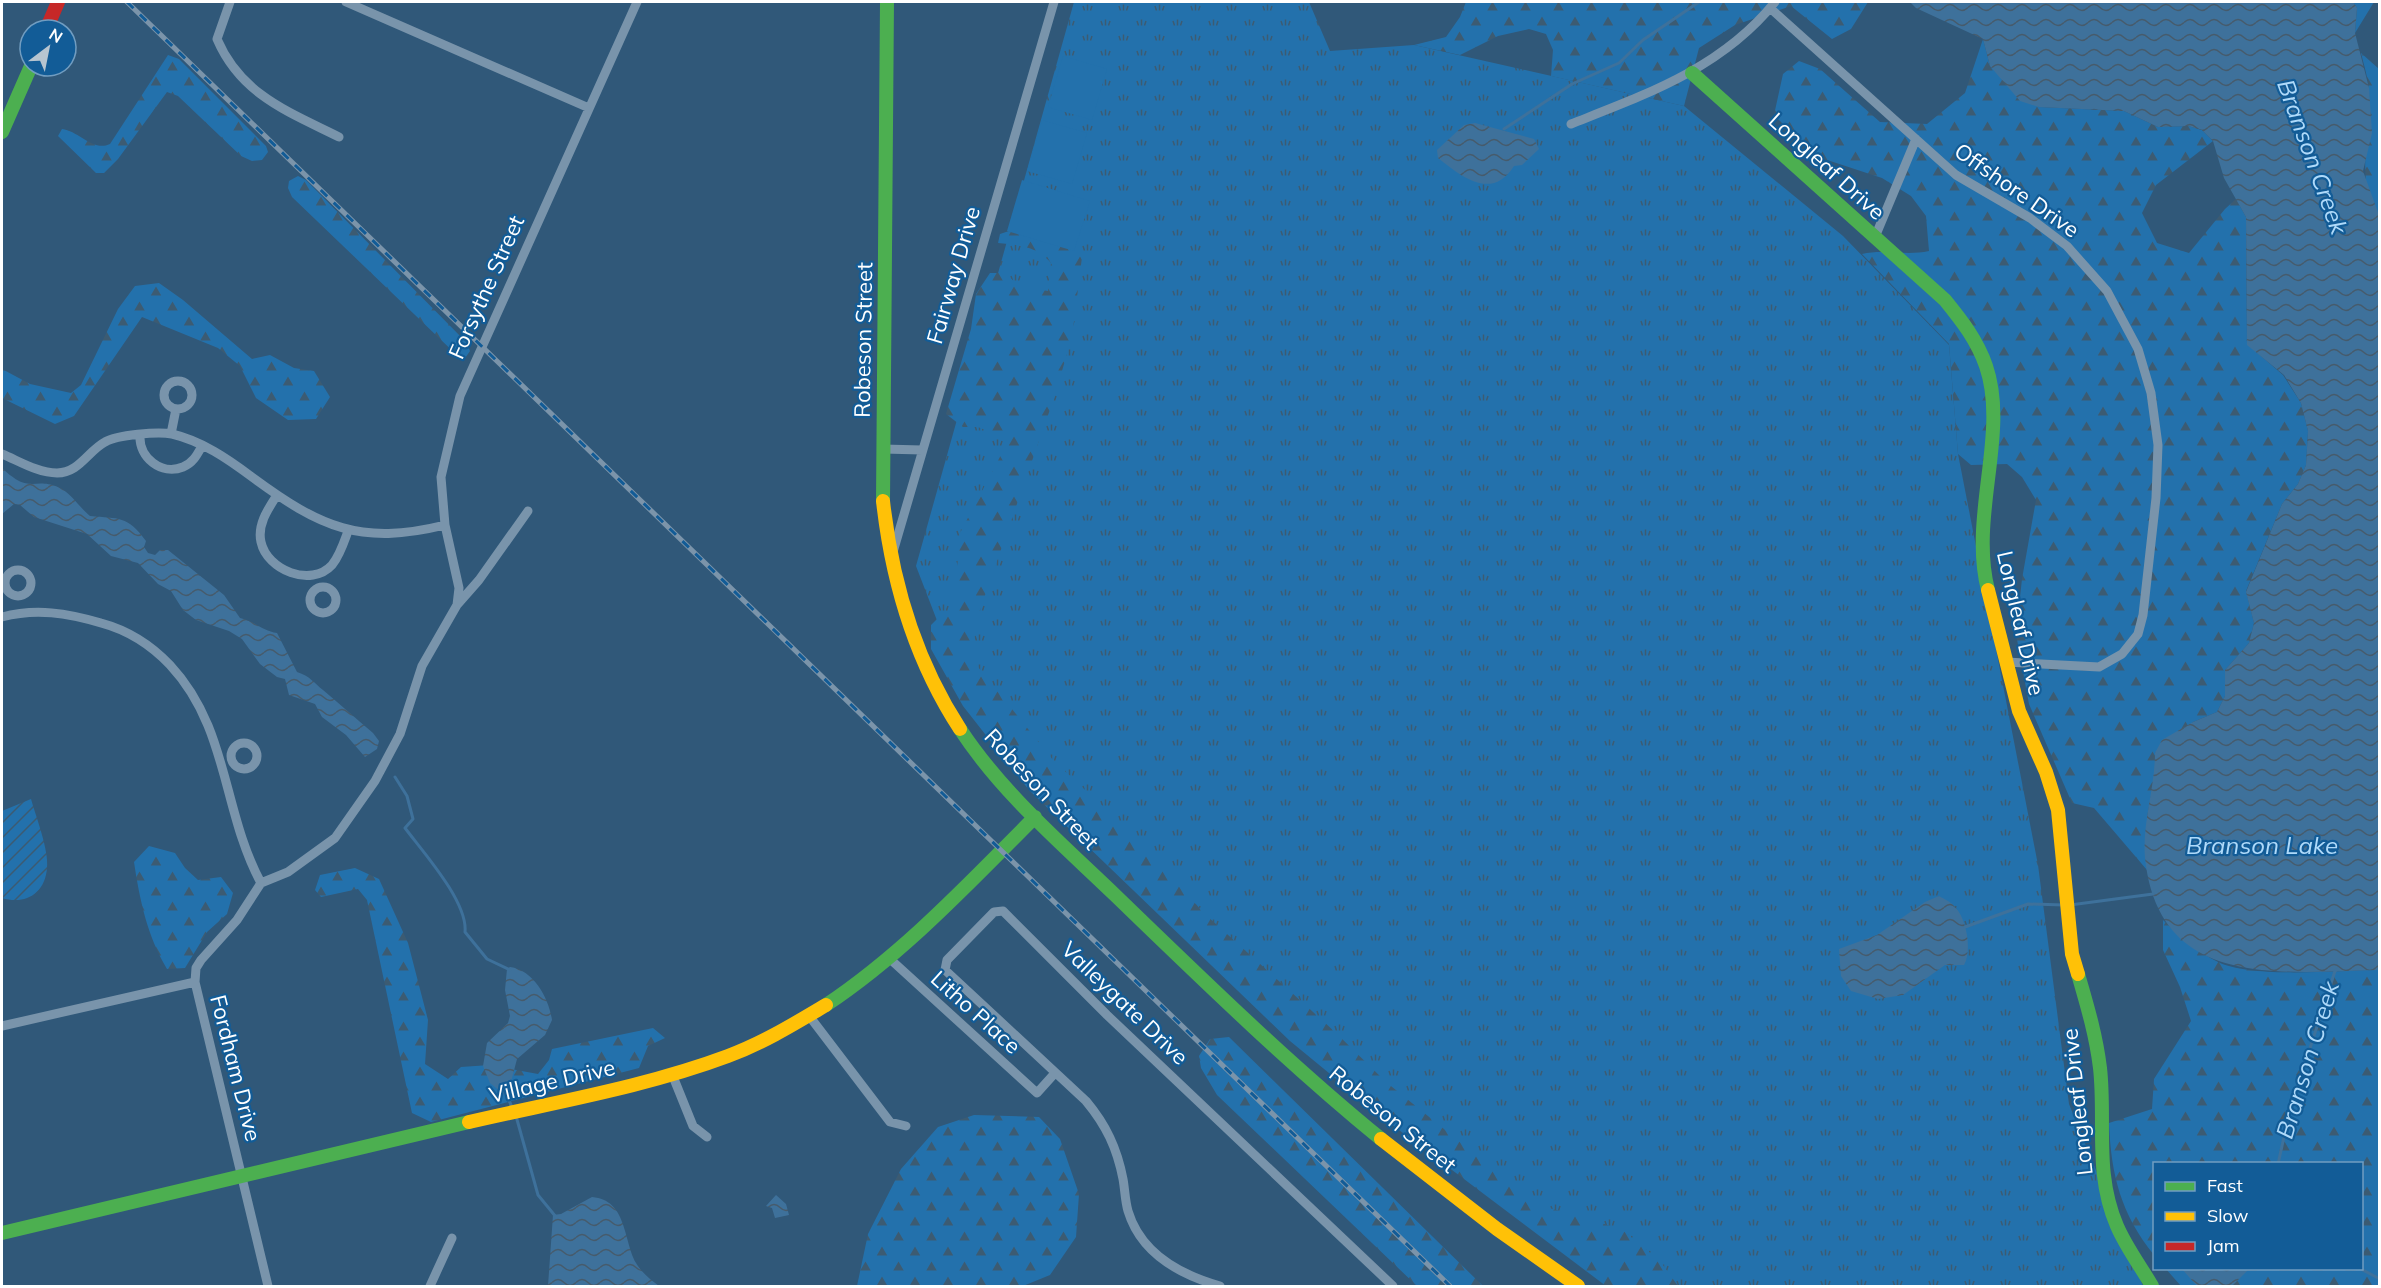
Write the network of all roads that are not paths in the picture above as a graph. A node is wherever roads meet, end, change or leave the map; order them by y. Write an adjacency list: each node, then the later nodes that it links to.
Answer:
1 (58, 2): 8 (main road)
2 (230, 2): 14 (street)
3 (346, 2): 11 (street)
4 (637, 2): 11 (street, Forsythe Street)
5 (887, 2): 21 (main road, Robeson Street)
6 (1054, 2): 22 (street, Fairway Drive)
7 (1773, 5): 9 (street); 15 (street, Offshore Drive)
8 (51, 18)
9 (1692, 73): 12 (street); 16 (main road, Longleaf Drive)
10 (26, 78): 13 (main road)
11 (589, 108): 26 (street, Forsythe Street)
12 (1571, 124)
13 (2, 132)
14 (339, 137)
15 (1916, 139): 16 (street); 35 (street, Offshore Drive)
16 (1875, 237): 35 (main road, Longleaf Drive)
17 (176, 409): 18 (street)
18 (171, 434): 19 (street); 20 (street)
19 (141, 435): 20 (street); 23 (street)
20 (202, 446): 24 (street)
21 (883, 449): 22 (street); 28 (main road, Robeson Street)
22 (922, 450): 28 (street, Fairway Drive)
23 (2, 454)
24 (277, 495): 27 (street); 29 (street)
25 (528, 511): 32 (street)
26 (445, 525): 27 (street); 32 (street, Forsythe Street)
27 (348, 531): 29 (street)
28 (890, 559): 38 (main road, Robeson Street)
29 (316, 574): 30 (street)
30 (320, 588)
31 (20, 596): 33 (street)
32 (457, 604): 39 (street)
33 (23, 612): 34 (street); 37 (street)
34 (2, 617)
35 (2006, 662): 56 (main road, Longleaf Drive)
36 (231, 759): 37 (street)
37 (221, 762): 39 (street)
38 (1035, 817): 40 (main road, Village Drive); 55 (main road, Robeson Street)
39 (261, 883): 41 (street)
40 (890, 959): 42 (main road, Village Drive); 44 (street, Litho Place)
41 (195, 982): 43 (street, Fordham Drive); 48 (street, Fordham Drive)
42 (810, 1017): 45 (main road, Village Drive); 46 (street)
43 (2, 1026)
44 (1055, 1073): 53 (street, Valleygate Drive); 54 (street, Valleygate Drive)
45 (672, 1074): 47 (street); 48 (main road, Village Drive)
46 (906, 1126)
47 (707, 1137)
48 (242, 1176): 49 (main road, Village Drive); 51 (street, Fordham Drive)
49 (2, 1233)
50 (452, 1238): 52 (street)
51 (268, 1287)
52 (430, 1287)
53 (1220, 1287)
54 (1393, 1287)
55 (1578, 1287)
56 (2152, 1287)

